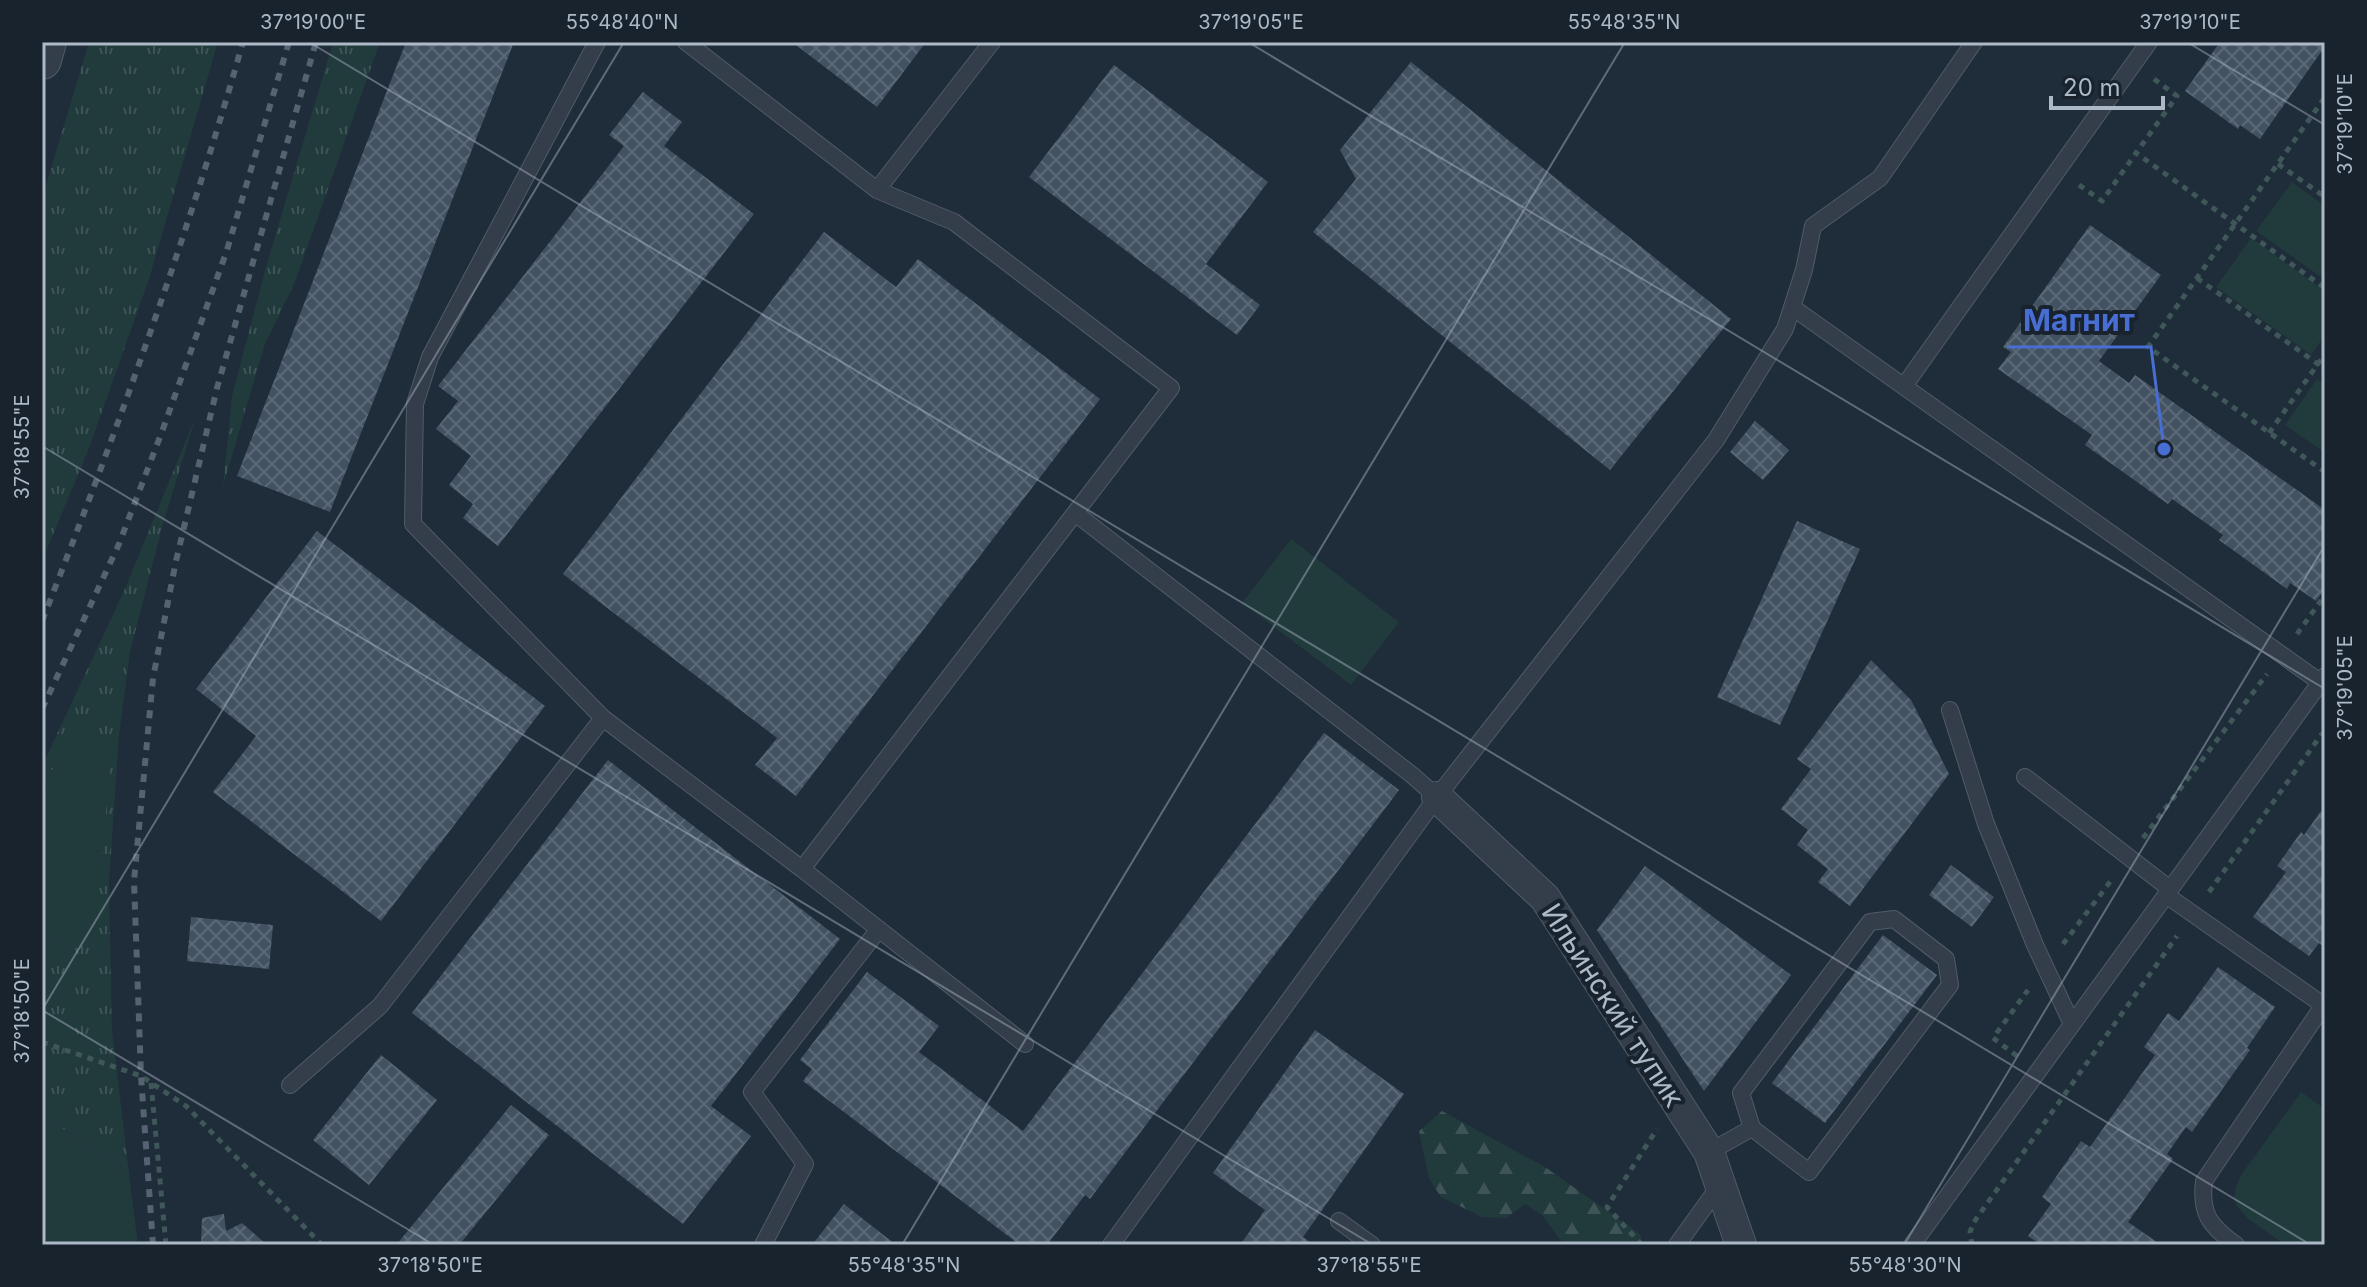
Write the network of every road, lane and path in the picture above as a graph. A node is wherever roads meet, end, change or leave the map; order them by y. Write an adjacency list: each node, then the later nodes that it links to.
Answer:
1 (47, 42): 7 (street)
2 (597, 42): 30 (lane)
3 (686, 42): 13 (lane)
4 (992, 42): 13 (lane)
5 (1974, 42): 18 (lane)
6 (2149, 42): 8 (lane)
7 (42, 60)
8 (2133, 64): 10 (path); 12 (lane)
9 (2325, 101): 11 (path)
10 (2136, 153): 12 (path); 15 (path)
11 (2278, 164): 14 (path); 15 (path)
12 (2058, 169): 22 (lane)
13 (877, 190): 25 (lane)
14 (2325, 197)
15 (2235, 224): 16 (path); 17 (path)
16 (2197, 278): 20 (path); 23 (path)
17 (2325, 288)
18 (1792, 307): 22 (lane); 33 (lane)
19 (2325, 354): 20 (path)
20 (2318, 364): 21 (path); 23 (path)
21 (2325, 369)
22 (1904, 386): 27 (lane)
23 (2269, 433): 24 (path)
24 (2325, 472)
25 (1075, 513): 33 (lane); 35 (lane)
26 (2325, 595): 27 (path)
27 (2281, 655): 28 (lane); 34 (path)
28 (2323, 679): 36 (lane)
29 (1950, 710): 39 (lane)
30 (603, 718): 35 (lane); 46 (lane)
31 (2325, 733): 37 (path)
32 (2025, 777): 34 (lane)
33 (1437, 797): 47 (street, Ильинский тупик); 56 (lane)
34 (2129, 857): 36 (lane); 39 (path)
35 (802, 869): 38 (lane)
36 (2168, 892): 37 (lane); 41 (lane)
37 (2193, 913): 40 (lane); 61 (path)
38 (879, 929): 43 (lane); 55 (lane)
39 (2045, 967): 41 (lane); 44 (path)
40 (2324, 1004): 62 (lane)
41 (2072, 1024): 52 (lane)
42 (42, 1042): 45 (path)
43 (1025, 1044)
44 (2027, 1064)
45 (151, 1082): 53 (path); 54 (path)
46 (290, 1085)
47 (1675, 1101): 49 (street, Ильинский тупик); 58 (path)
48 (1752, 1128): 48 (lane); 49 (lane)
49 (1709, 1152): 50 (street, Ильинский тупик)
50 (1720, 1185): 59 (lane); 60 (street, Ильинский тупик)
51 (1339, 1221): 57 (lane)
52 (1916, 1244)
53 (166, 1245)
54 (322, 1245)
55 (763, 1245)
56 (1111, 1245)
57 (1372, 1245)
58 (1642, 1245)
59 (1677, 1245)
60 (1741, 1245)
61 (1972, 1245)
62 (2236, 1245)

